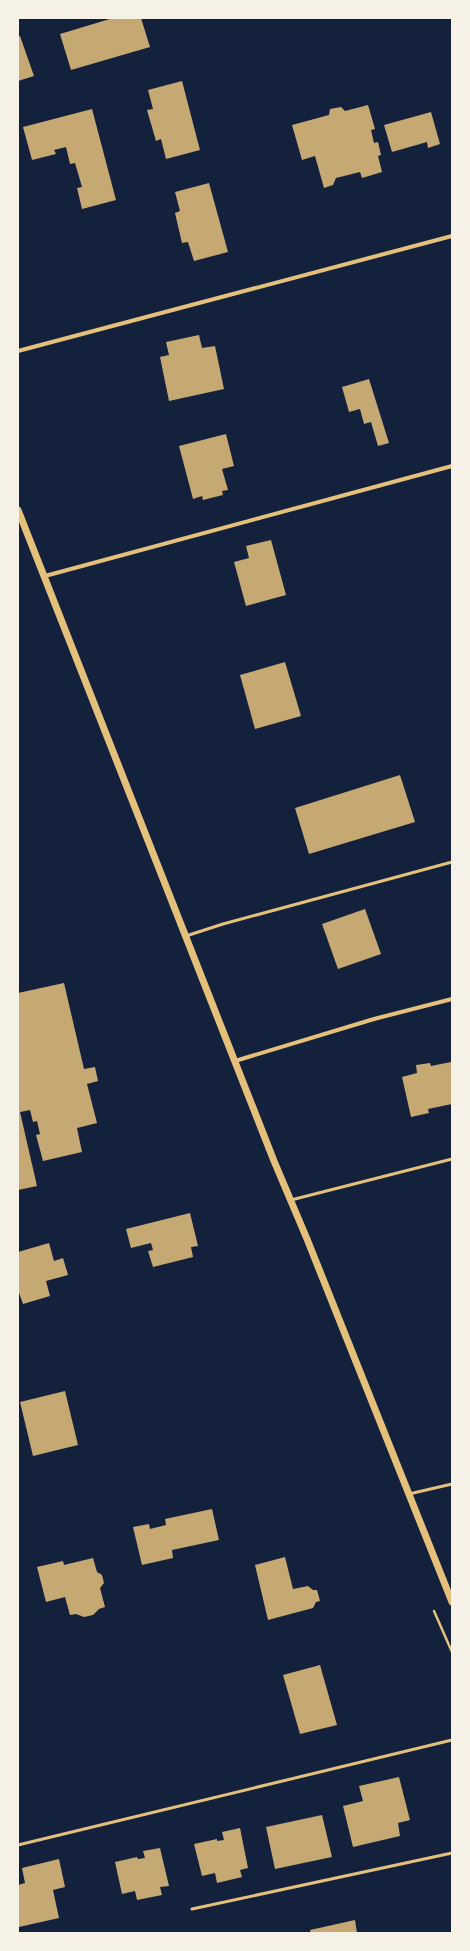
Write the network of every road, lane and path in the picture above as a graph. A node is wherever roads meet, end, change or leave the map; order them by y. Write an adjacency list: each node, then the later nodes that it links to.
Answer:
1 (452, 236): 2 (street)
2 (18, 351)
3 (452, 466): 5 (street)
4 (18, 510): 5 (street)
5 (44, 576): 7 (street)
6 (452, 862): 7 (lane)
7 (186, 936): 9 (street)
8 (452, 999): 9 (street)
9 (235, 1061): 11 (street)
10 (452, 1159): 11 (lane)
11 (290, 1201): 13 (street)
12 (452, 1484): 13 (lane)
13 (409, 1494): 14 (street)
14 (452, 1602)
15 (452, 1740): 16 (lane)
16 (18, 1845)
17 (452, 1853): 18 (lane)
18 (192, 1910)

